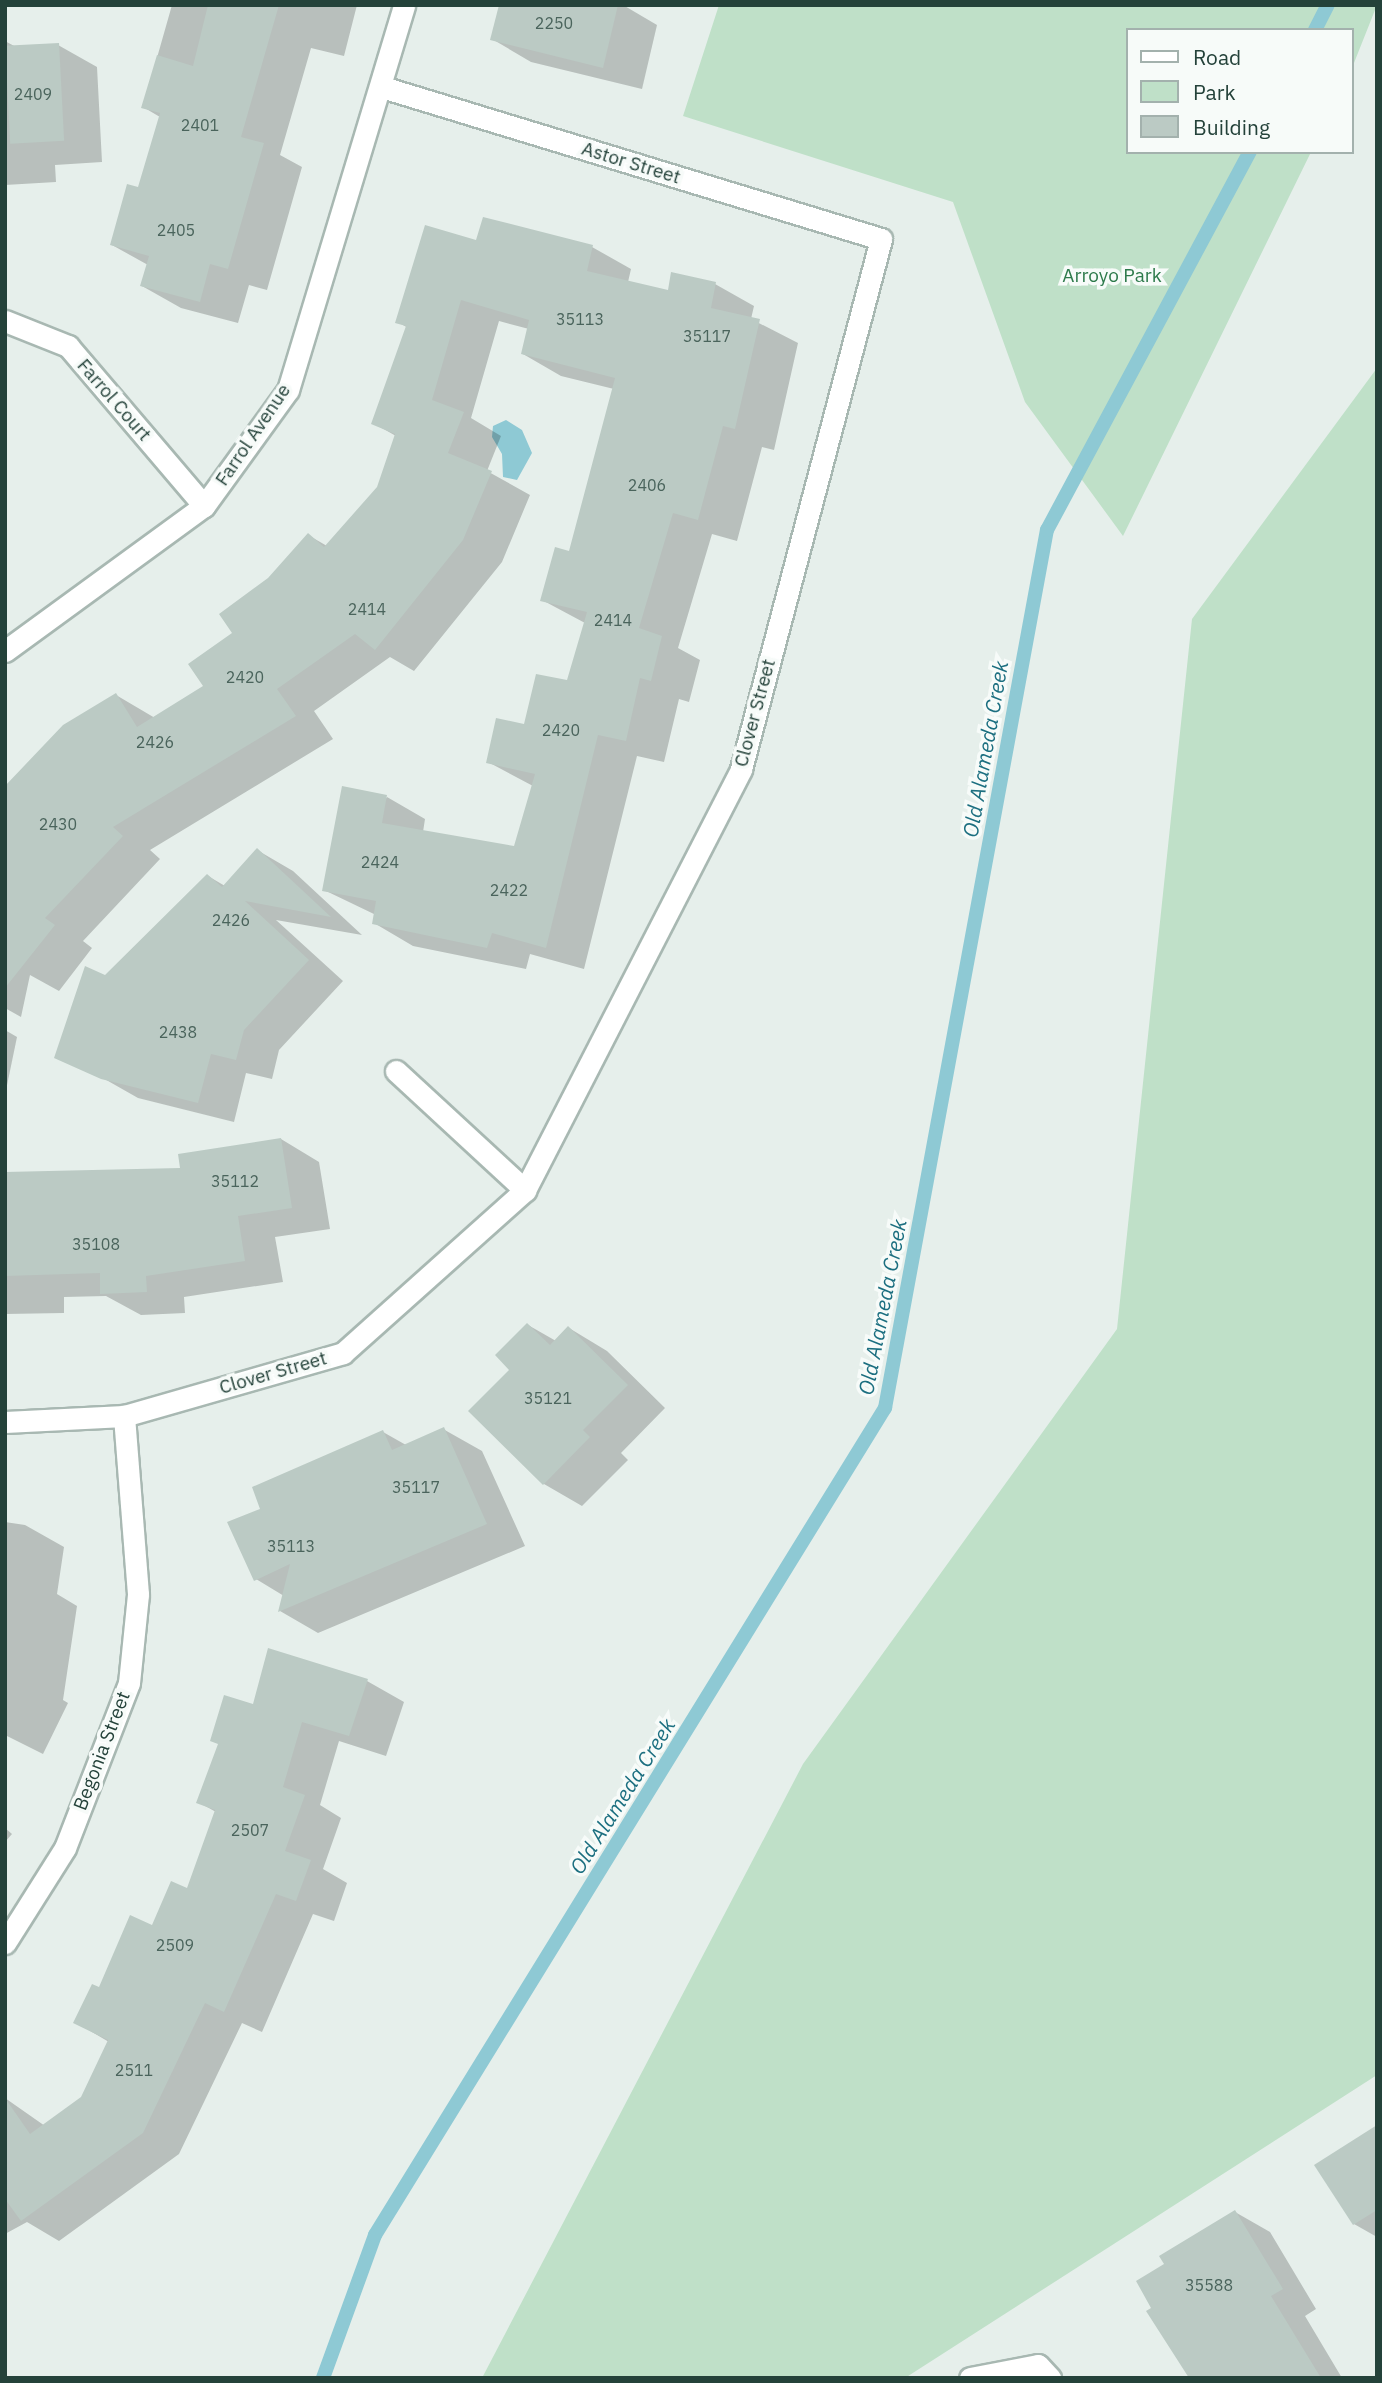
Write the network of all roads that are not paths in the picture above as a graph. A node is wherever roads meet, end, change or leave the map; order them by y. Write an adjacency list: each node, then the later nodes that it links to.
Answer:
1 (404, 5): 2 (street, Farrol Avenue)
2 (382, 87): 3 (street, Astor Street); 5 (street, Farrol Avenue)
3 (881, 240): 8 (street, Clover Street)
4 (5, 321): 5 (street, Farrol Court)
5 (204, 506): 6 (street, Farrol Avenue)
6 (5, 651)
7 (396, 1071): 8 (street)
8 (525, 1191): 9 (street, Clover Street)
9 (124, 1416): 10 (street, Clover Street); 11 (street, Begonia Street)
10 (5, 1422)
11 (5, 1943)
12 (970, 2378): 13 (street)
13 (1050, 2378)

